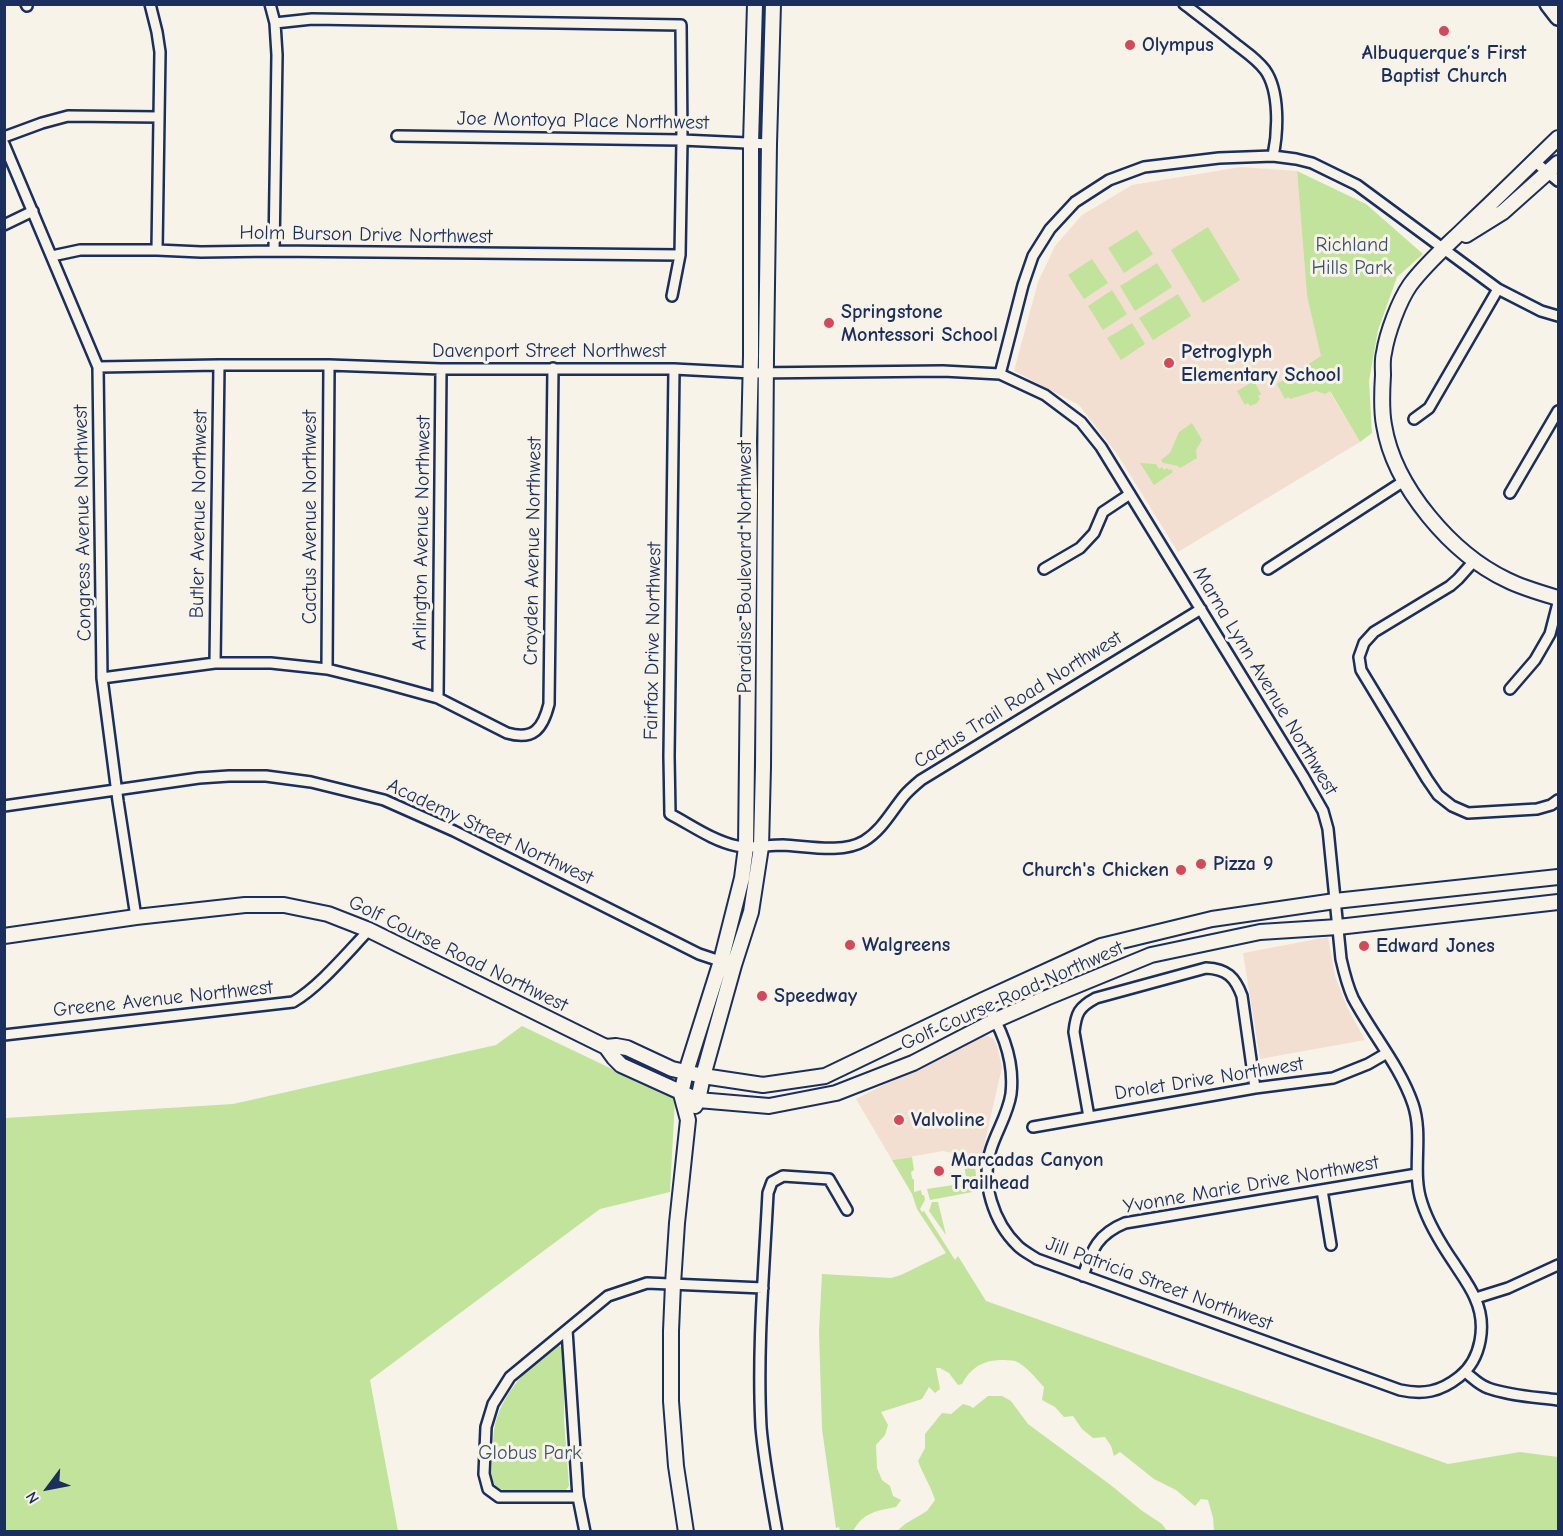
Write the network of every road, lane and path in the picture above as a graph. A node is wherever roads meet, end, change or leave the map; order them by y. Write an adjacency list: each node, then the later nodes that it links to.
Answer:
1 (150, 4): 9 (street)
2 (270, 4): 8 (street)
3 (755, 4): 14 (street, Paradise Boulevard Northwest)
4 (772, 4): 16 (street, Paradise Boulevard Northwest)
5 (1185, 4): 17 (street)
6 (1548, 4): 7 (main road)
7 (1558, 17)
8 (275, 23): 13 (street); 24 (street)
9 (159, 117): 11 (street); 23 (street)
10 (397, 136): 13 (street, Joe Montoya Place Northwest)
11 (4, 137)
12 (1558, 138): 18 (street)
13 (682, 140): 14 (street, Joe Montoya Place Northwest); 25 (street)
14 (751, 143): 16 (street, Joe Montoya Place Northwest); 36 (street, Paradise Boulevard Northwest)
15 (4, 144): 20 (street, Congress Avenue Northwest)
16 (769, 144): 36 (street, Paradise Boulevard Northwest)
17 (1273, 156): 22 (street); 37 (street)
18 (1534, 161): 19 (street); 22 (street)
19 (1555, 172): 22 (street)
20 (33, 212): 21 (street); 26 (street, Congress Avenue Northwest)
21 (4, 225)
22 (1444, 249): 27 (street); 41 (street)
23 (157, 250): 24 (street, Holm Burson Drive Northwest); 26 (street, Holm Burson Drive Northwest)
24 (274, 251): 25 (street, Holm Burson Drive Northwest)
25 (680, 255): 28 (street)
26 (52, 256): 32 (street, Congress Avenue Northwest)
27 (1498, 289): 29 (street); 39 (street)
28 (672, 296)
29 (1558, 316)
30 (219, 365): 31 (street, Davenport Street Northwest); 32 (street, Davenport Street Northwest); 54 (street, Butler Avenue Northwest)
31 (329, 365): 34 (street, Davenport Street Northwest); 56 (street, Cactus Avenue Northwest)
32 (98, 367): 57 (street, Congress Avenue Northwest)
33 (553, 368): 34 (street, Davenport Street Northwest); 35 (street, Davenport Street Northwest); 59 (street, Croyden Avenue Northwest)
34 (441, 369): 59 (street, Arlington Avenue Northwest)
35 (675, 369): 36 (street, Davenport Street Northwest); 65 (street, Fairfax Drive Northwest)
36 (758, 372): 37 (street, Davenport Street Northwest); 40 (street, Paradise Boulevard Northwest); 42 (street, Paradise Boulevard Northwest)
37 (1000, 374): 44 (street, Marna Lynn Avenue Northwest)
38 (1558, 411): 43 (street)
39 (1414, 419)
40 (749, 442): 42 (street); 51 (street, Paradise Boulevard Northwest)
41 (1404, 481): 45 (street); 46 (street)
42 (765, 488): 52 (street, Paradise Boulevard Northwest)
43 (1510, 493)
44 (1130, 494): 47 (street); 50 (street, Marna Lynn Avenue Northwest)
45 (1474, 561): 48 (street); 63 (street)
46 (1268, 568)
47 (1044, 569)
48 (1558, 598)
49 (1558, 603): 58 (street)
50 (1200, 609): 66 (street, Cactus Trail Road Northwest); 68 (street, Marna Lynn Avenue Northwest)
51 (748, 617): 52 (street); 55 (street, Paradise Boulevard Northwest)
52 (763, 634): 53 (street, Paradise Boulevard Northwest)
53 (763, 651): 55 (street); 60 (street, Paradise Boulevard Northwest)
54 (215, 663): 56 (street); 57 (street)
55 (748, 665): 61 (street, Paradise Boulevard Northwest)
56 (327, 669): 59 (street)
57 (102, 678): 62 (street, Congress Avenue Northwest)
58 (1510, 689)
59 (438, 698)
60 (763, 711): 61 (street); 66 (street, Paradise Boulevard Northwest)
61 (747, 732): 65 (street, Paradise Boulevard Northwest)
62 (116, 790): 64 (street, Academy Street Northwest); 70 (street, Congress Avenue Northwest); 74 (street, Academy Street Northwest)
63 (1558, 800)
64 (4, 806)
65 (746, 847): 66 (street, Fairfax Drive Northwest); 74 (street, Paradise Boulevard Northwest)
66 (761, 847): 74 (street, Paradise Boulevard Northwest)
67 (1558, 877): 68 (street, Golf Course Road Northwest)
68 (1335, 901): 71 (street, Marna Lynn Avenue Northwest); 75 (street, Golf Course Road Northwest)
69 (1558, 902): 71 (street, Golf Course Road Northwest)
70 (136, 917): 72 (street, Golf Course Road Northwest); 73 (street, Golf Course Road Northwest)
71 (1338, 927): 76 (street, Golf Course Road Northwest); 79 (street, Marna Lynn Avenue Northwest)
72 (369, 930): 77 (street, Greene Avenue Northwest); 78 (street, Golf Course Road Northwest)
73 (4, 936)
74 (728, 963): 80 (street, Paradise Boulevard Northwest); 81 (street, Paradise Boulevard Northwest)
75 (983, 999): 76 (street, Jill Patricia Street Northwest); 81 (street, Golf Course Road Northwest)
76 (996, 1020): 84 (street, Golf Course Road Northwest); 93 (street, Jill Patricia Street Northwest)
77 (4, 1035)
78 (606, 1047): 80 (street, Golf Course Road Northwest); 83 (street, Golf Course Road Northwest)
79 (1387, 1053): 82 (street, Drolet Drive Northwest); 88 (street, Marna Lynn Avenue Northwest)
80 (686, 1072): 81 (street, Golf Course Road Northwest); 83 (street, Paradise Boulevard Northwest)
81 (703, 1076): 84 (street, Paradise Boulevard Northwest)
82 (1255, 1088): 85 (street, Drolet Drive Northwest); 85 (street)
83 (681, 1094): 84 (street, Golf Course Road Northwest); 86 (street, Paradise Boulevard Northwest)
84 (698, 1101): 86 (street, Paradise Boulevard Northwest)
85 (1089, 1117): 87 (street, Drolet Drive Northwest)
86 (688, 1120): 94 (street, Paradise Boulevard Northwest)
87 (1033, 1127)
88 (1417, 1174): 89 (street, Yvonne Marie Drive Northwest); 96 (street, Marna Lynn Avenue Northwest)
89 (1322, 1190): 91 (street); 93 (street, Yvonne Marie Drive Northwest)
90 (847, 1210): 95 (street)
91 (1331, 1245)
92 (1558, 1265): 96 (street)
93 (1083, 1276): 98 (street, Jill Patricia Street Northwest)
94 (673, 1284): 95 (street); 97 (street); 102 (street, Paradise Boulevard Northwest)
95 (763, 1288): 103 (street)
96 (1476, 1298): 98 (street)
97 (567, 1330): 100 (street); 100 (street)
98 (1465, 1372): 99 (street)
99 (1558, 1400)
100 (578, 1497): 101 (street)
101 (585, 1532)
102 (686, 1532)
103 (777, 1532)

